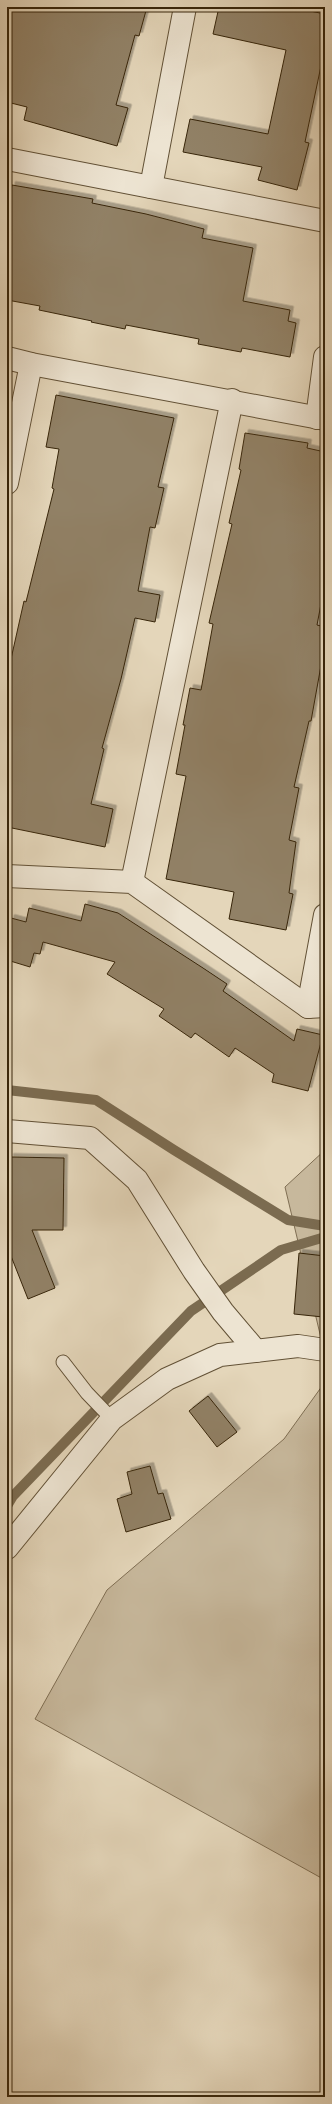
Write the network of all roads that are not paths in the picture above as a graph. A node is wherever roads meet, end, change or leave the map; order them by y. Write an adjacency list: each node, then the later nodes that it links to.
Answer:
1 (185, 7): 3 (street)
2 (7, 159): 3 (street)
3 (151, 187): 4 (street)
4 (325, 221)
5 (325, 357): 9 (street)
6 (7, 358): 7 (street)
7 (31, 364): 8 (street); 10 (street)
8 (232, 400): 9 (street); 12 (street)
9 (321, 419)
10 (7, 483)
11 (7, 876): 12 (street)
12 (132, 882): 14 (street)
13 (325, 915): 14 (street)
14 (317, 1006)
15 (7, 1131): 17 (street)
16 (325, 1350): 17 (street)
17 (256, 1351): 19 (street)
18 (63, 1362): 19 (lane)
19 (107, 1414): 20 (street)
20 (7, 1548)

